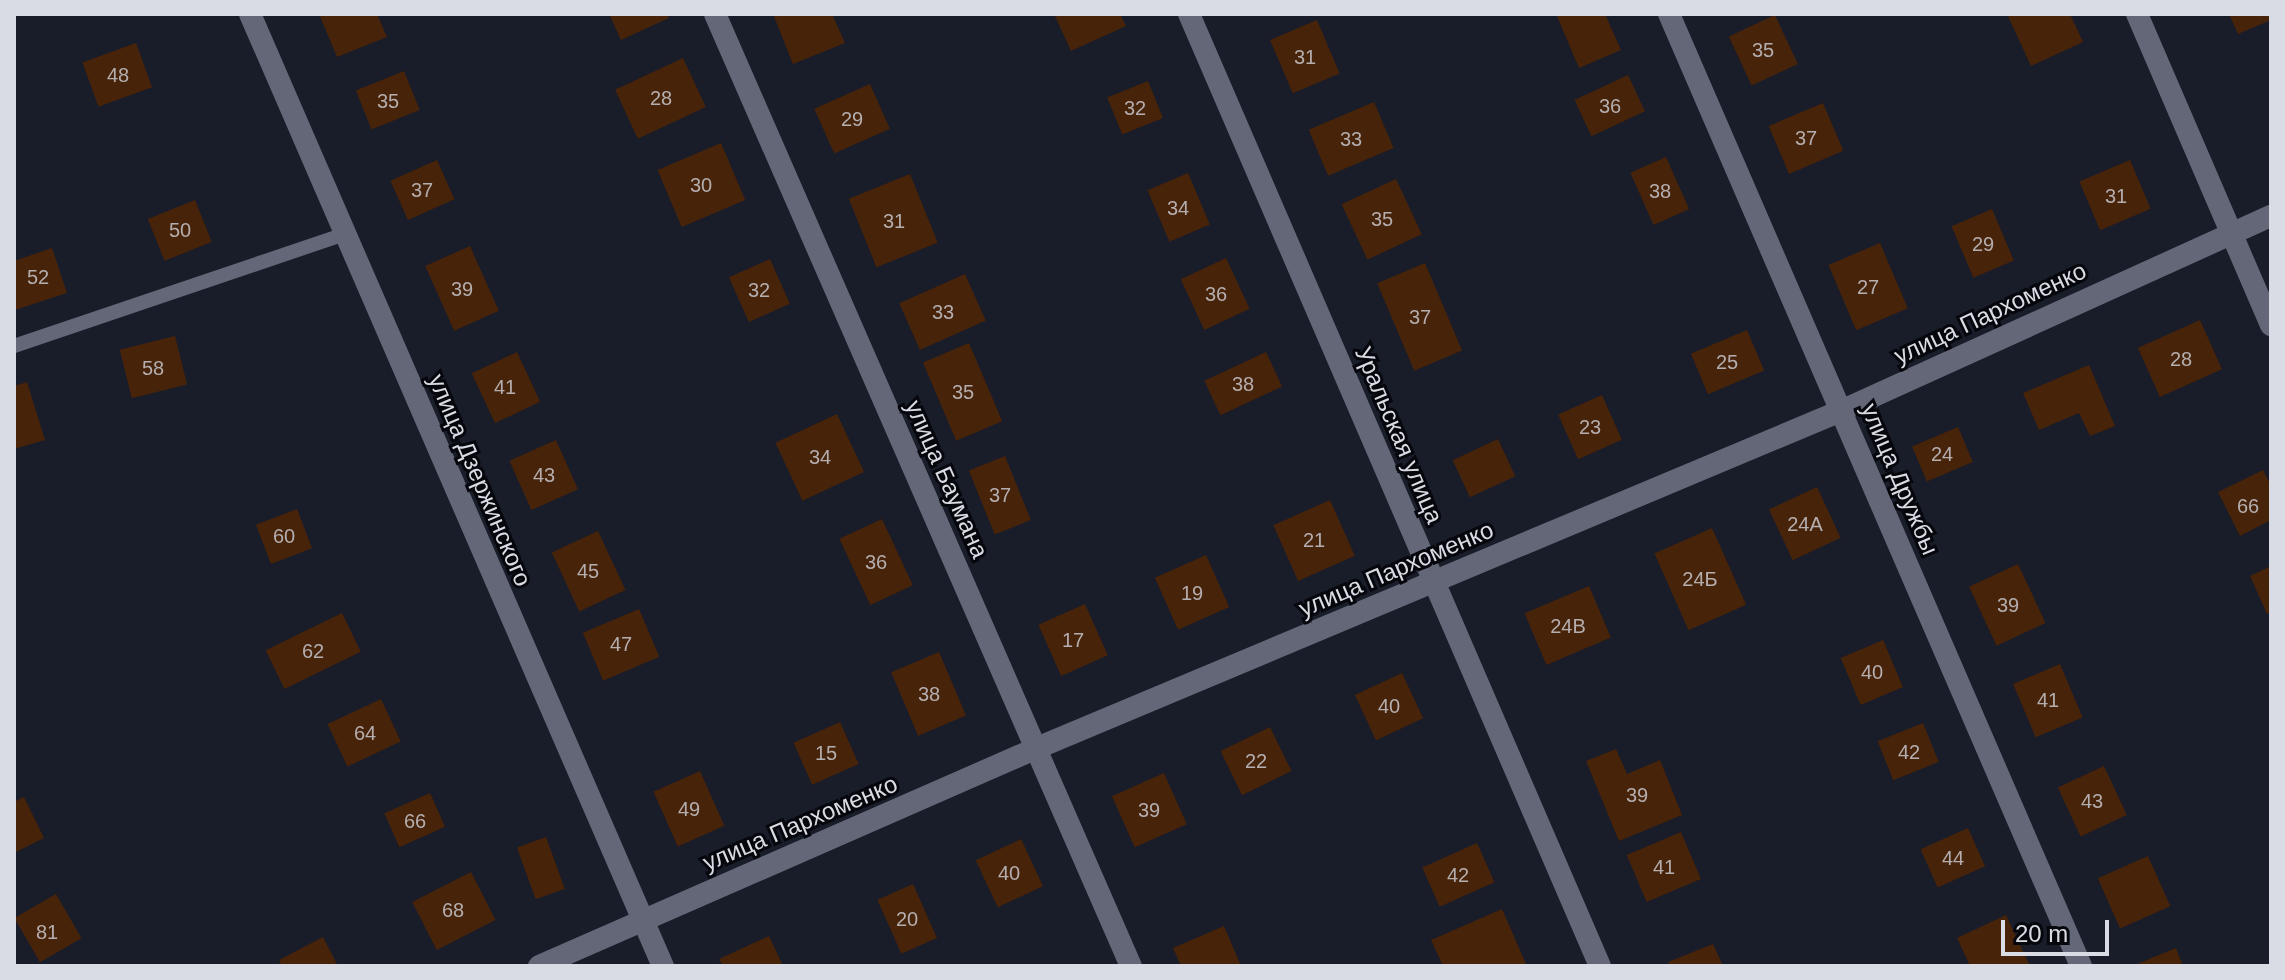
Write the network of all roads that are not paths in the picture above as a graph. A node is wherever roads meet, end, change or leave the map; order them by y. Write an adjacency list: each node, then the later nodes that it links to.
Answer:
1 (250, 14): 8 (street, улица Дзержинского)
2 (715, 14): 13 (street, улица Баумана)
3 (1189, 14): 12 (street, Уральская улица)
4 (1669, 14): 11 (street, улица Дружбы)
5 (2137, 14): 7 (street)
6 (2271, 216): 7 (street, улица Пархоменко)
7 (2231, 230): 9 (street); 11 (street, улица Пархоменко)
8 (345, 234): 10 (lane); 14 (street, улица Дзержинского)
9 (2271, 325)
10 (14, 346)
11 (1843, 410): 12 (street, улица Пархоменко); 19 (street, улица Дружбы)
12 (1434, 582): 13 (street, улица Пархоменко); 18 (street, Уральская улица)
13 (1037, 748): 14 (street, улица Пархоменко); 17 (street, улица Баумана)
14 (642, 918): 15 (street, улица Пархоменко); 16 (street, улица Дзержинского)
15 (539, 966)
16 (663, 966)
17 (1131, 966)
18 (1600, 966)
19 (2081, 966)

